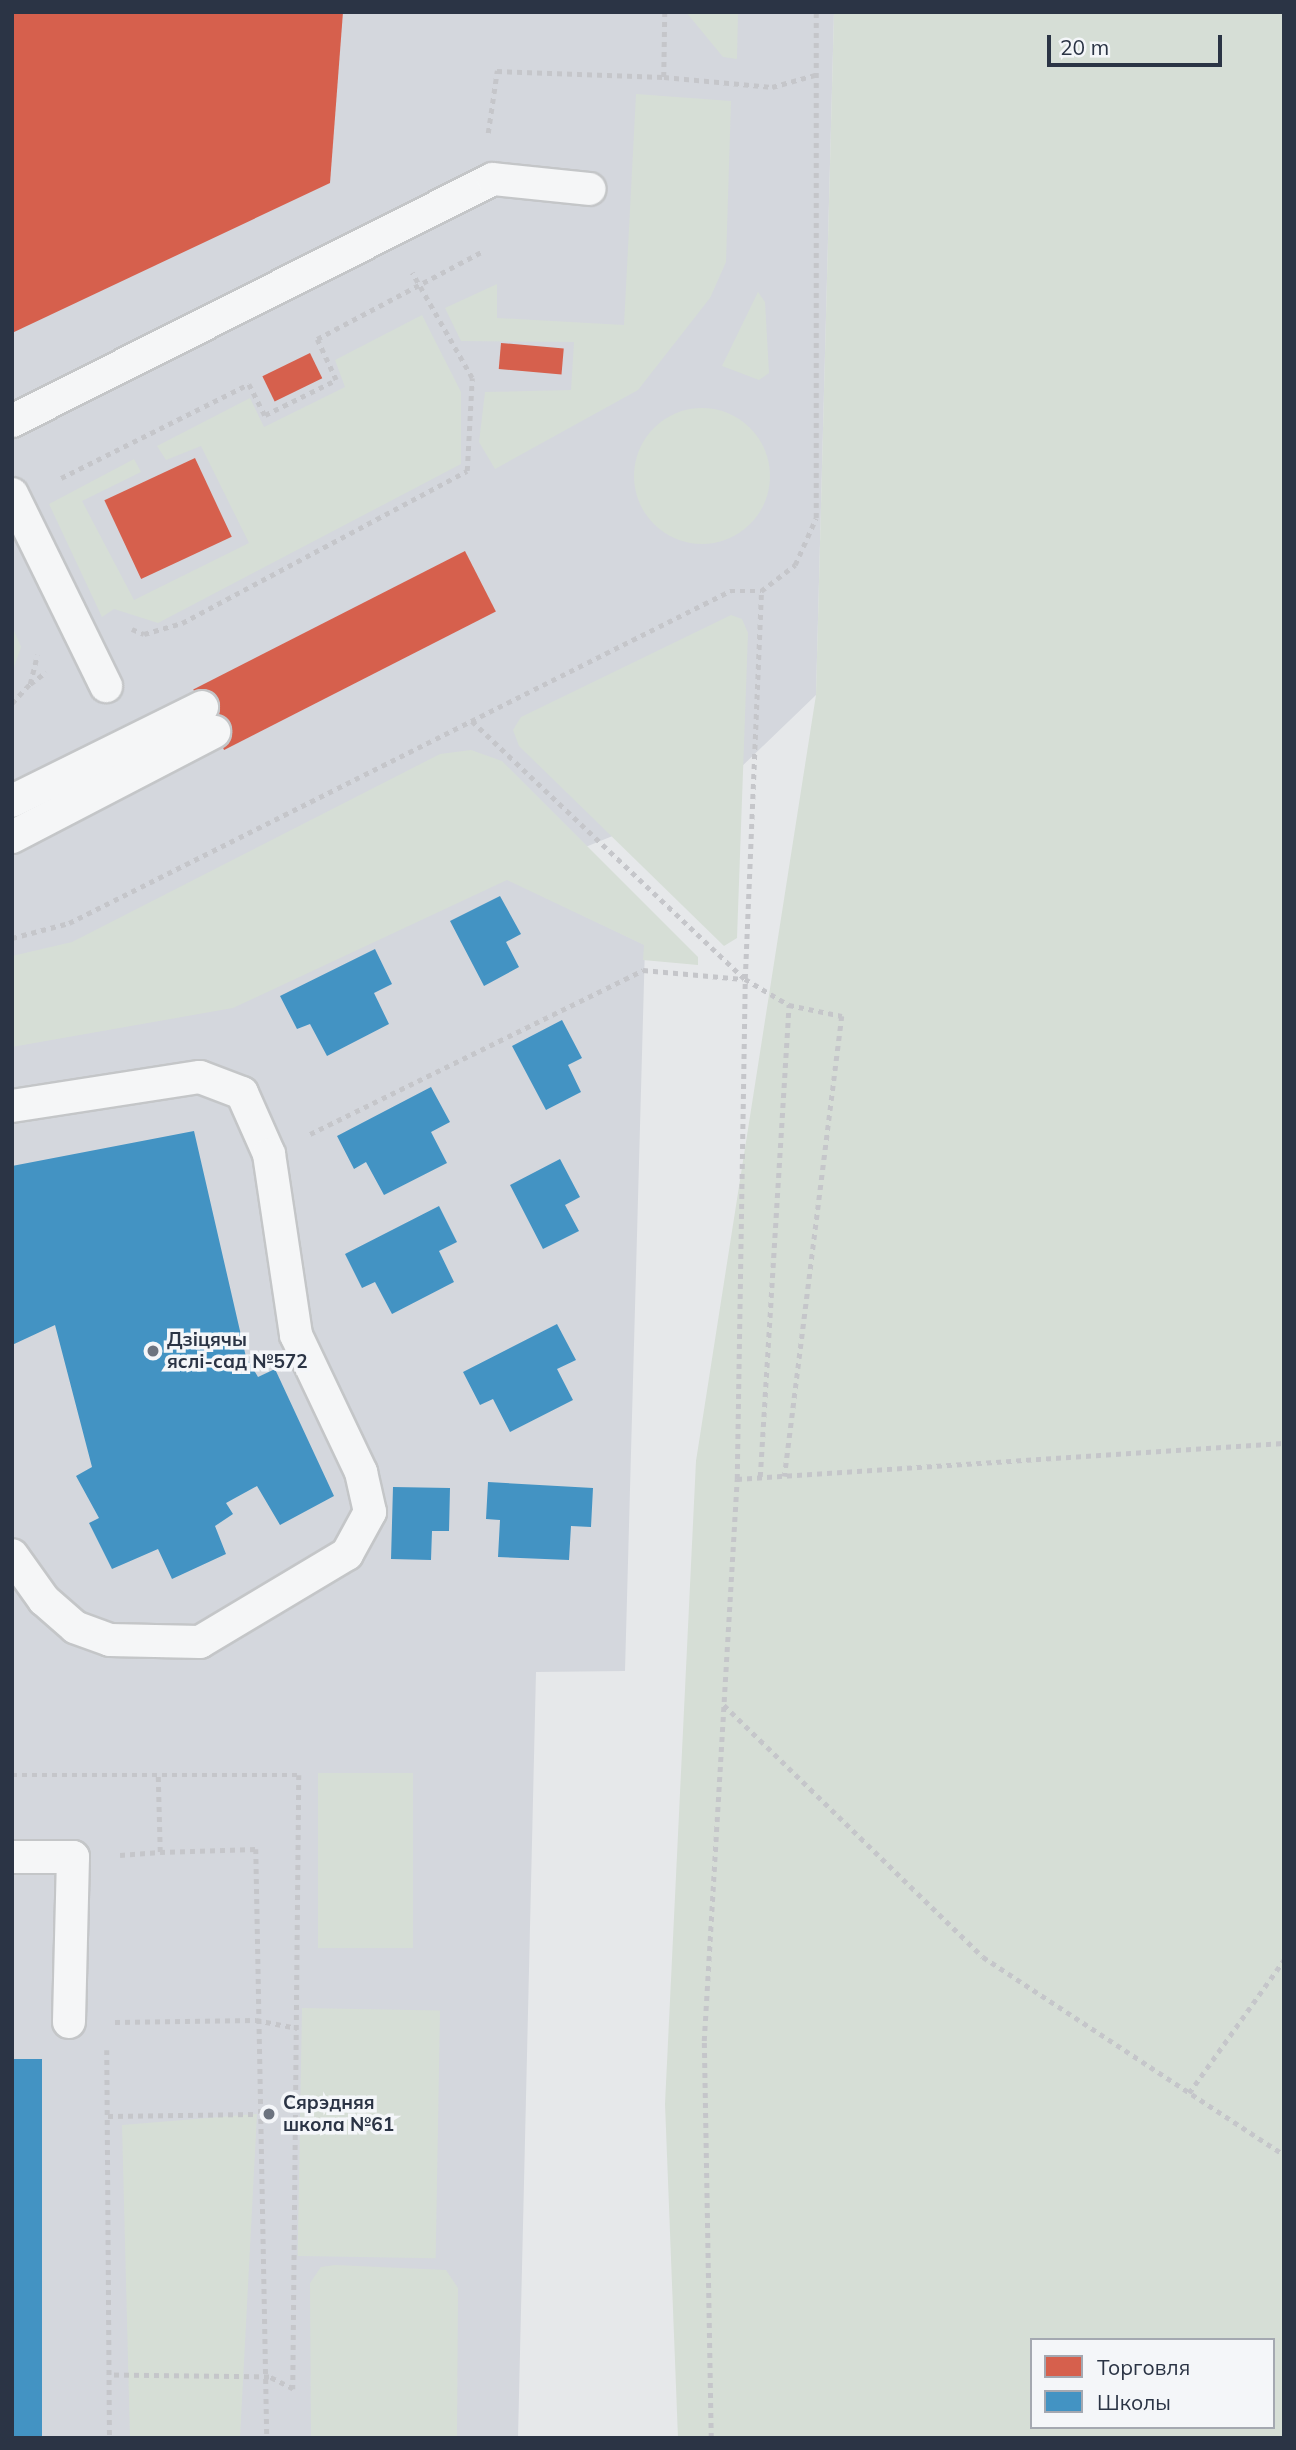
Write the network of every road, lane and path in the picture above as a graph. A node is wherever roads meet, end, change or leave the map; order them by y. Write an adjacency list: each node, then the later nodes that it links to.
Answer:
1 (665, 12): 3 (path)
2 (816, 12): 3 (path)
3 (815, 75): 11 (path)
4 (589, 189): 5 (lane)
5 (389, 232): 7 (path); 8 (lane)
6 (483, 251): 7 (path)
7 (419, 285): 9 (path); 12 (path)
8 (12, 421)
9 (61, 478)
10 (12, 494): 12 (lane)
11 (761, 591): 17 (path); 21 (path)
12 (85, 644): 14 (path); 15 (lane)
13 (38, 651): 14 (path)
14 (30, 684): 16 (path)
15 (106, 686)
16 (12, 703)
17 (472, 721): 20 (path); 21 (path)
18 (12, 802): 19 (lane)
19 (12, 837)
20 (12, 938)
21 (745, 979): 22 (path); 24 (path); 28 (path)
22 (789, 1005): 26 (path); 27 (path)
23 (12, 1106): 24 (lane)
24 (269, 1154): 29 (lane)
25 (1284, 1443): 26 (path)
26 (785, 1476): 27 (path)
27 (760, 1477): 28 (path)
28 (737, 1479): 30 (path)
29 (12, 1555)
30 (723, 1704): 42 (path); 50 (path)
31 (158, 1774): 32 (path); 33 (path); 40 (path)
32 (12, 1775)
33 (160, 1852): 35 (path); 37 (path)
34 (12, 1857): 35 (lane)
35 (73, 1857): 38 (lane)
36 (1284, 1960): 42 (path)
37 (256, 2020): 39 (path); 40 (path); 43 (path)
38 (69, 2022)
39 (107, 2022)
40 (297, 2028): 47 (path)
41 (107, 2035): 44 (path)
42 (1189, 2093): 45 (path)
43 (257, 2114): 44 (path); 47 (path)
44 (108, 2116): 46 (path)
45 (1284, 2155)
46 (109, 2375): 47 (path); 48 (path)
47 (269, 2377): 49 (path)
48 (110, 2438)
49 (267, 2438)
50 (711, 2438)

